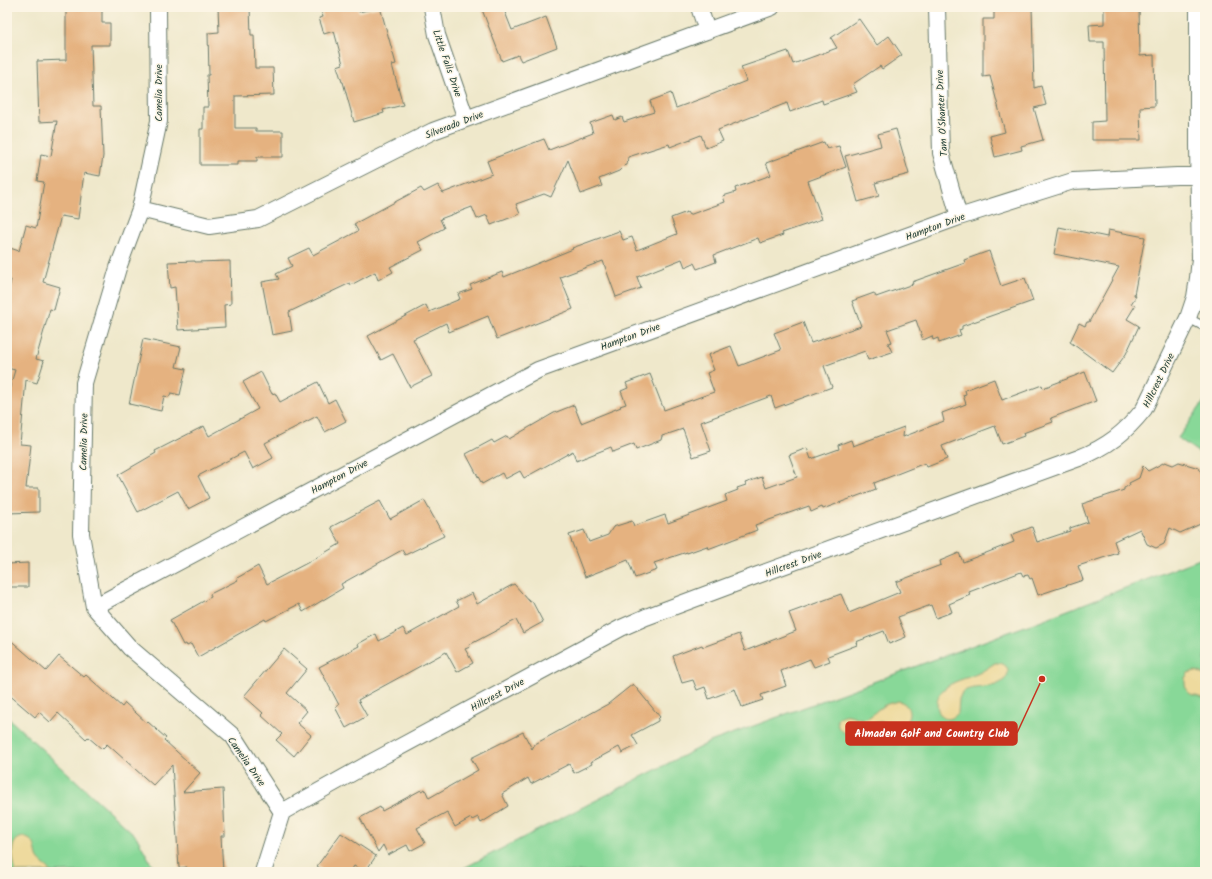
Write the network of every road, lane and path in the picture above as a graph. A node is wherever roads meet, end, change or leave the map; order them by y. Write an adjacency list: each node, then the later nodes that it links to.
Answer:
1 (158, 7): 10 (street, Camelia Drive)
2 (432, 7): 8 (street, Little Falls Drive)
3 (699, 7): 7 (street)
4 (772, 7): 7 (street, Silverado Drive)
5 (937, 7): 11 (street, Tam O'Shanter Drive)
6 (1198, 7): 9 (street, Hillcrest Drive)
7 (707, 31): 8 (street, Silverado Drive)
8 (466, 119): 10 (street, Silverado Drive)
9 (1202, 176): 11 (street, Hampton Drive); 12 (street, Hillcrest Drive)
10 (140, 209): 14 (street, Camelia Drive)
11 (959, 217): 14 (street, Hampton Drive)
12 (1188, 318): 13 (lane); 15 (street, Hillcrest Drive)
13 (1205, 327)
14 (94, 607): 15 (street, Camelia Drive)
15 (282, 812): 16 (street)
16 (263, 872)

